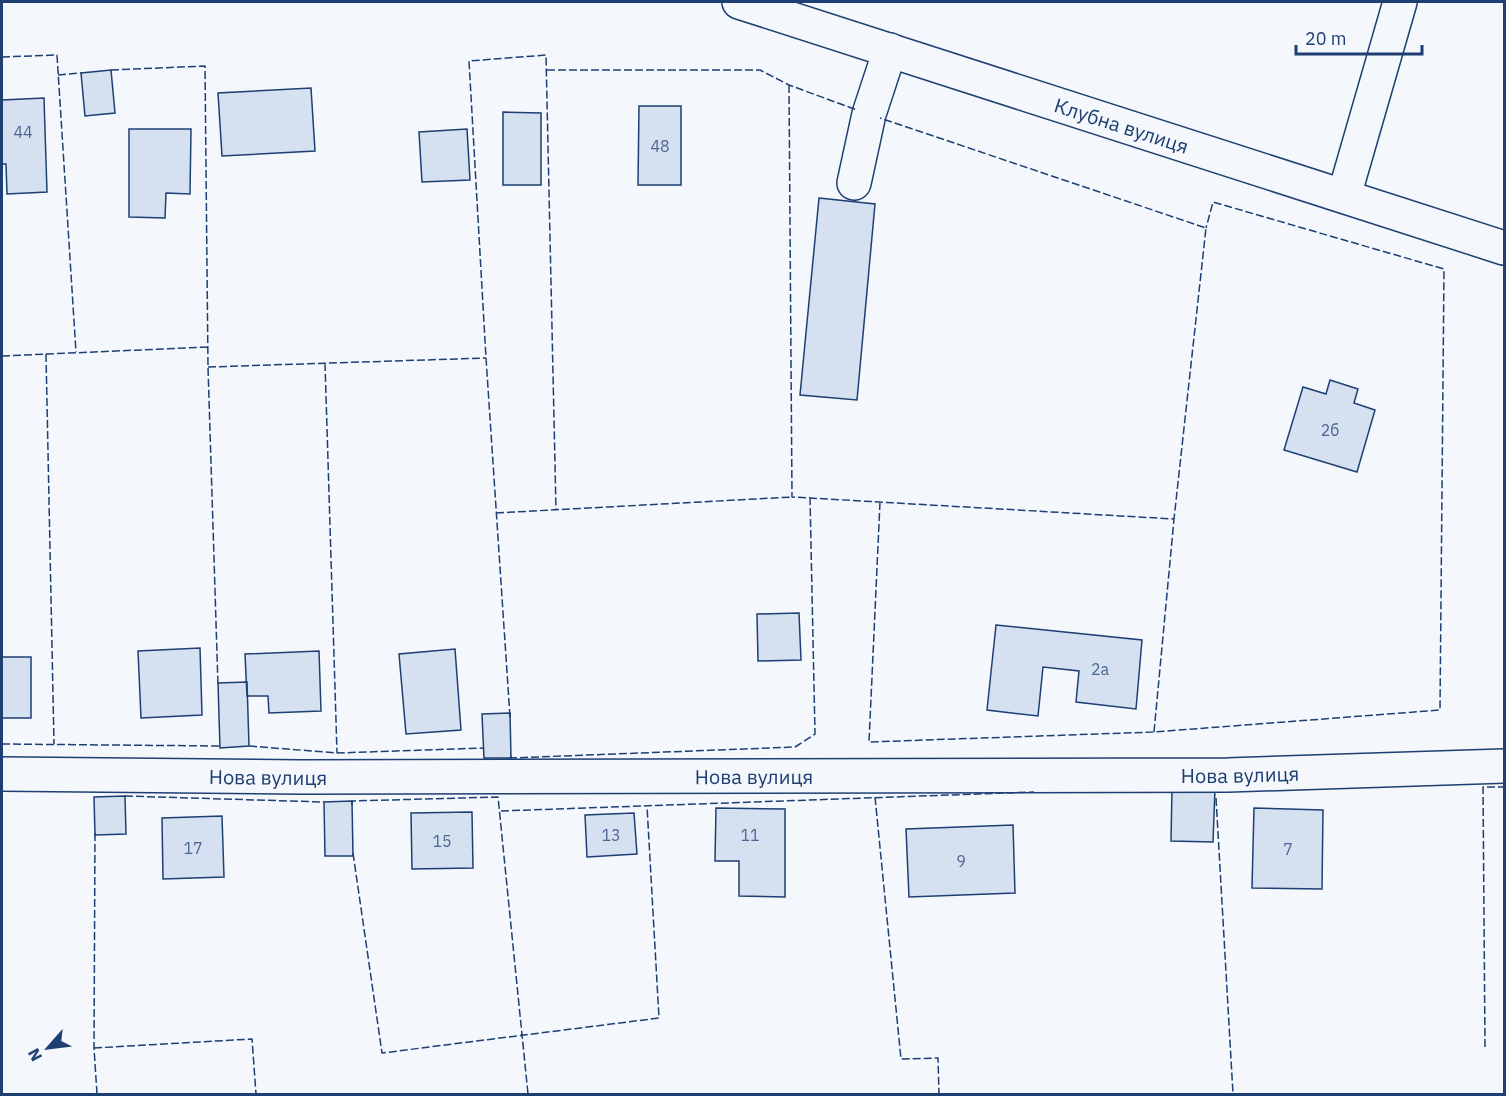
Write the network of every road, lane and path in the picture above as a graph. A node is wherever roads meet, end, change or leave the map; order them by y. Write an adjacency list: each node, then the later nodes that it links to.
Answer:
1 (739, 2): 3 (street, Клубна вулиця)
2 (1400, 2): 5 (street)
3 (890, 50): 4 (street); 5 (street, Клубна вулиця)
4 (855, 183)
5 (1344, 196): 6 (street, Клубна вулиця)
6 (1504, 248)
7 (1504, 766): 8 (street, Нова вулиця)
8 (2, 774)

